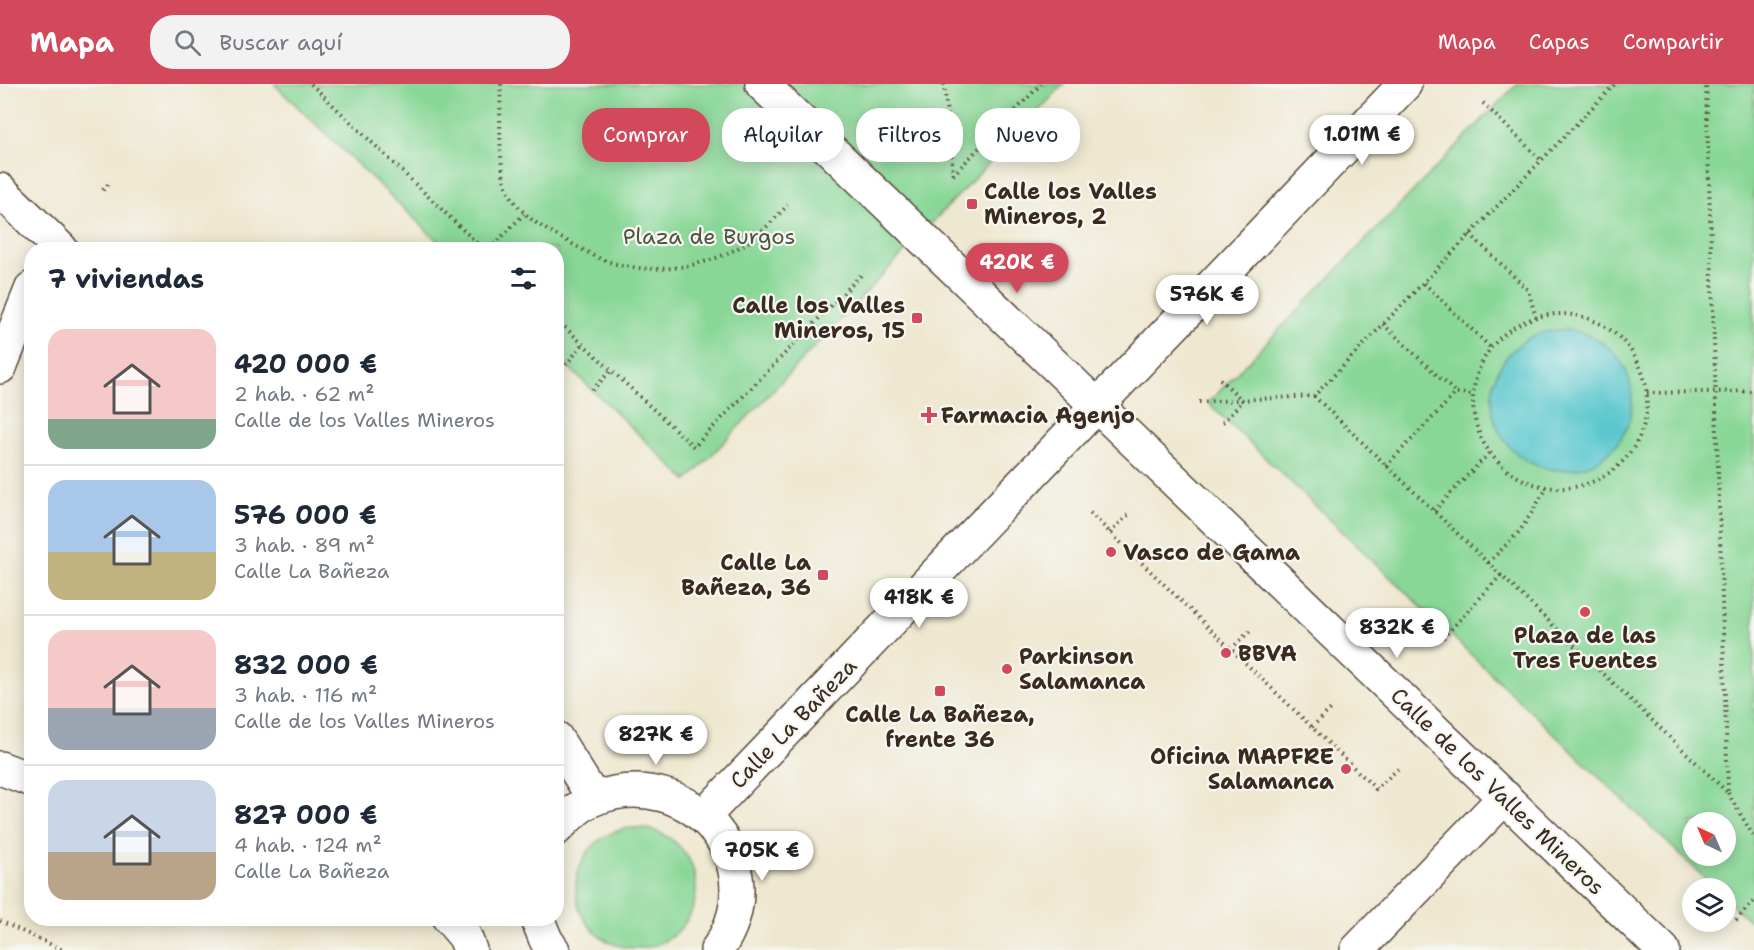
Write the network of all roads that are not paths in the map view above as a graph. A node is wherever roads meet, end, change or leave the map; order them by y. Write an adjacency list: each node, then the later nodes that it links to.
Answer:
1 (762, 84): 7 (street, Calle de los Valles Mineros)
2 (1405, 84): 7 (street, Calle La Bañeza)
3 (0, 190): 4 (street)
4 (50, 242)
5 (24, 308): 6 (street)
6 (0, 367)
7 (1096, 406): 11 (street, Calle de los Valles Mineros); 13 (street, Calle La Bañeza)
8 (564, 751): 12 (street)
9 (0, 768): 10 (street)
10 (24, 777)
11 (1505, 797): 20 (street); 21 (street, Calle de los Valles Mineros)
12 (594, 799): 13 (street); 14 (street)
13 (704, 816): 17 (street)
14 (564, 821)
15 (456, 926): 18 (street)
16 (540, 926): 19 (street)
17 (719, 949)
18 (470, 950)
19 (553, 950)
20 (1357, 950)
21 (1663, 950)

